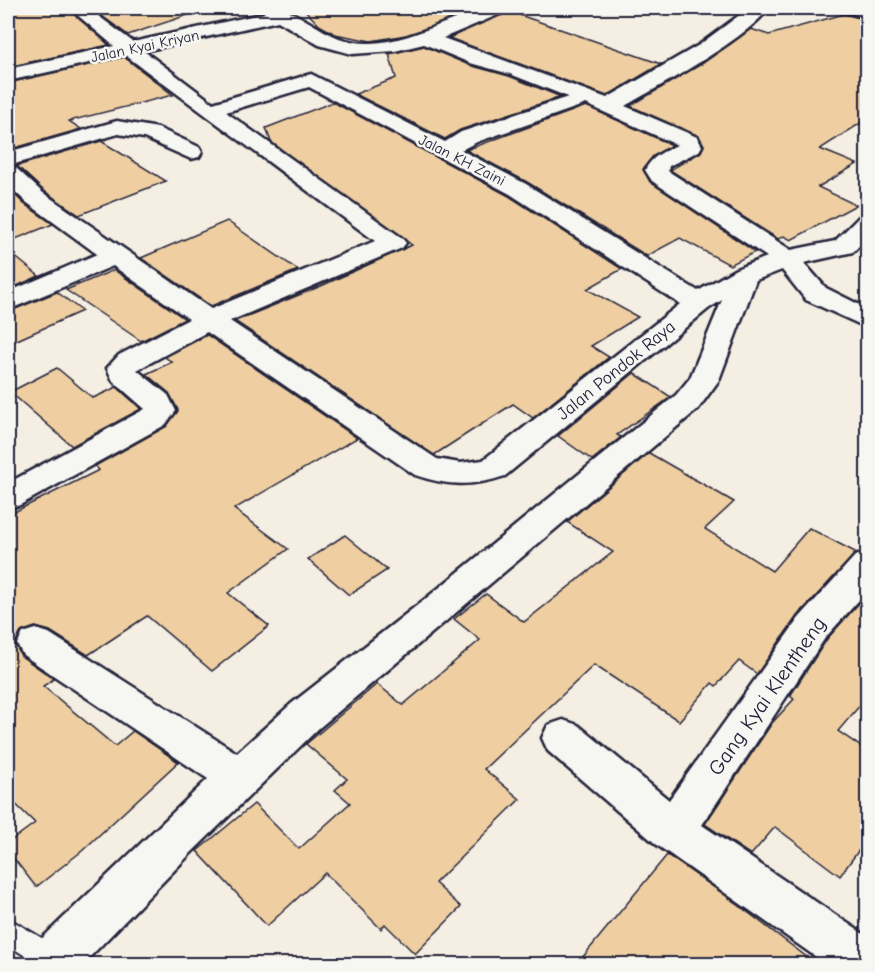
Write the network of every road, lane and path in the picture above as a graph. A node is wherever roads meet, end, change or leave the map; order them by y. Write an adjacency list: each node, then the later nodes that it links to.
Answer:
1 (78, 8): 8 (street)
2 (499, 8): 7 (street)
3 (759, 8): 11 (street)
4 (851, 8): 6 (street)
5 (275, 11): 7 (street); 8 (street, Jalan Kyai Kriyan)
6 (867, 14)
7 (424, 37): 10 (street)
8 (132, 49): 9 (street, Jalan Kyai Kriyan); 12 (street)
9 (8, 75)
10 (586, 97): 11 (street); 13 (street)
11 (609, 106): 18 (street)
12 (210, 110): 13 (street, Jalan KH Zaini); 22 (street)
13 (444, 151): 21 (street, Jalan KH Zaini)
14 (191, 152): 15 (street)
15 (10, 176): 17 (street)
16 (867, 222): 18 (street, Jalan Pondok Raya)
17 (116, 255): 20 (street); 22 (street)
18 (787, 259): 19 (street, Jalan Pondok Raya); 23 (street)
19 (745, 275): 21 (street, Jalan Pondok Raya); 28 (street)
20 (8, 302)
21 (698, 303): 22 (street, Jalan Pondok Raya)
22 (209, 320): 24 (street)
23 (867, 320)
24 (8, 497)
25 (867, 565): 29 (street, Gang Kyai Klentheng)
26 (36, 644): 28 (street)
27 (563, 738): 29 (street)
28 (240, 777): 31 (street)
29 (673, 831): 32 (street)
30 (8, 931): 31 (lane)
31 (52, 962)
32 (866, 964)

